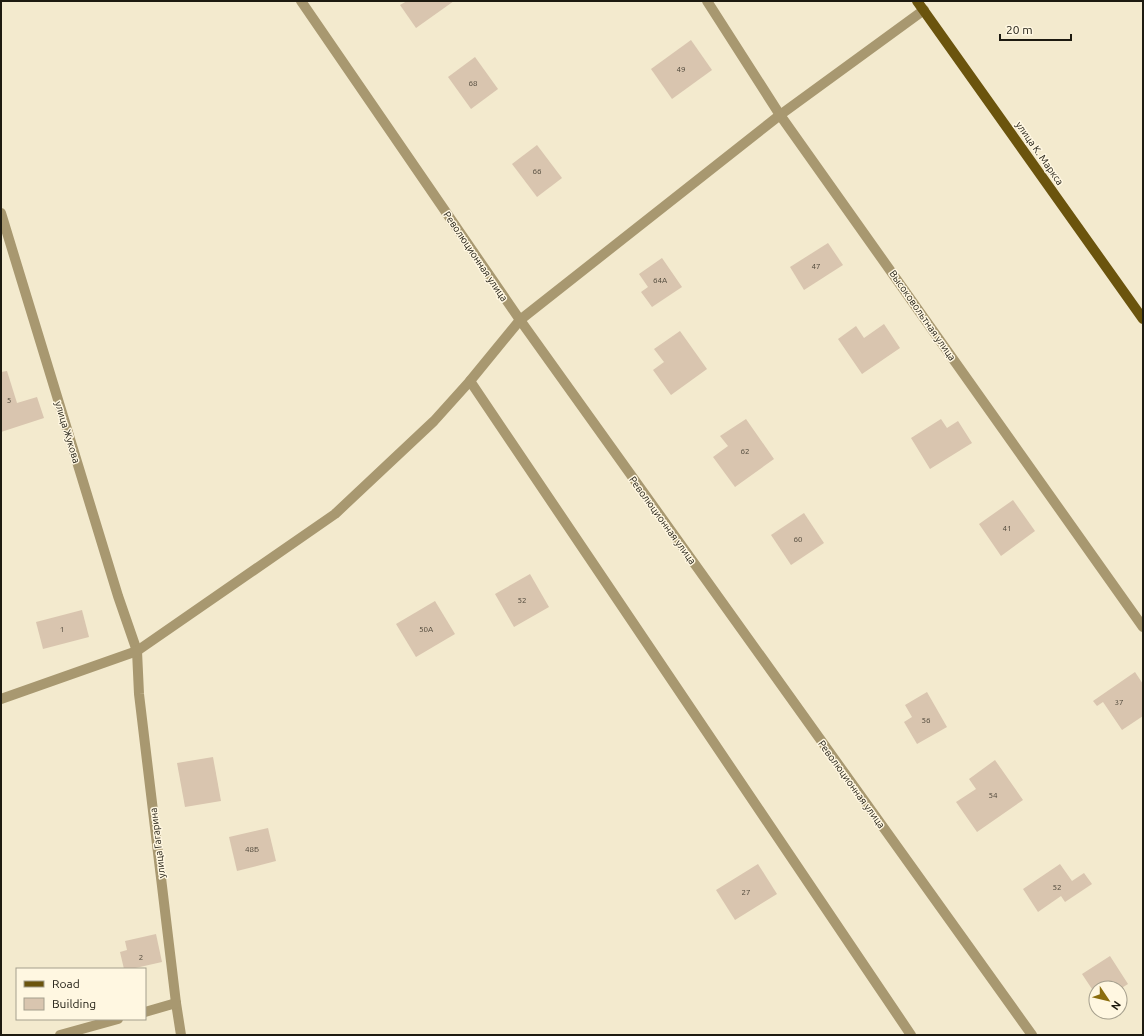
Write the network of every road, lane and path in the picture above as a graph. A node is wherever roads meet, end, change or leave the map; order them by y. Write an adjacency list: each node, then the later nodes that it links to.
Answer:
1 (301, 1): 8 (street, Революционная улица)
2 (707, 1): 5 (street, Высоковольтная улица)
3 (918, 1): 4 (main road, улица К. Маркса)
4 (924, 10): 5 (street); 7 (main road, улица К. Маркса)
5 (780, 115): 8 (street); 10 (street, Высоковольтная улица)
6 (1, 212): 11 (street, улица Жукова)
7 (1143, 319)
8 (520, 320): 9 (street); 19 (street, Революционная улица)
9 (470, 381): 11 (street); 18 (street)
10 (1143, 627)
11 (137, 651): 12 (street); 13 (street, улица Гагарина)
12 (1, 699)
13 (176, 1003): 14 (street); 17 (street, улица Гагарина)
14 (146, 1012)
15 (114, 1020): 16 (street)
16 (60, 1035)
17 (181, 1035)
18 (911, 1035)
19 (1032, 1035)

